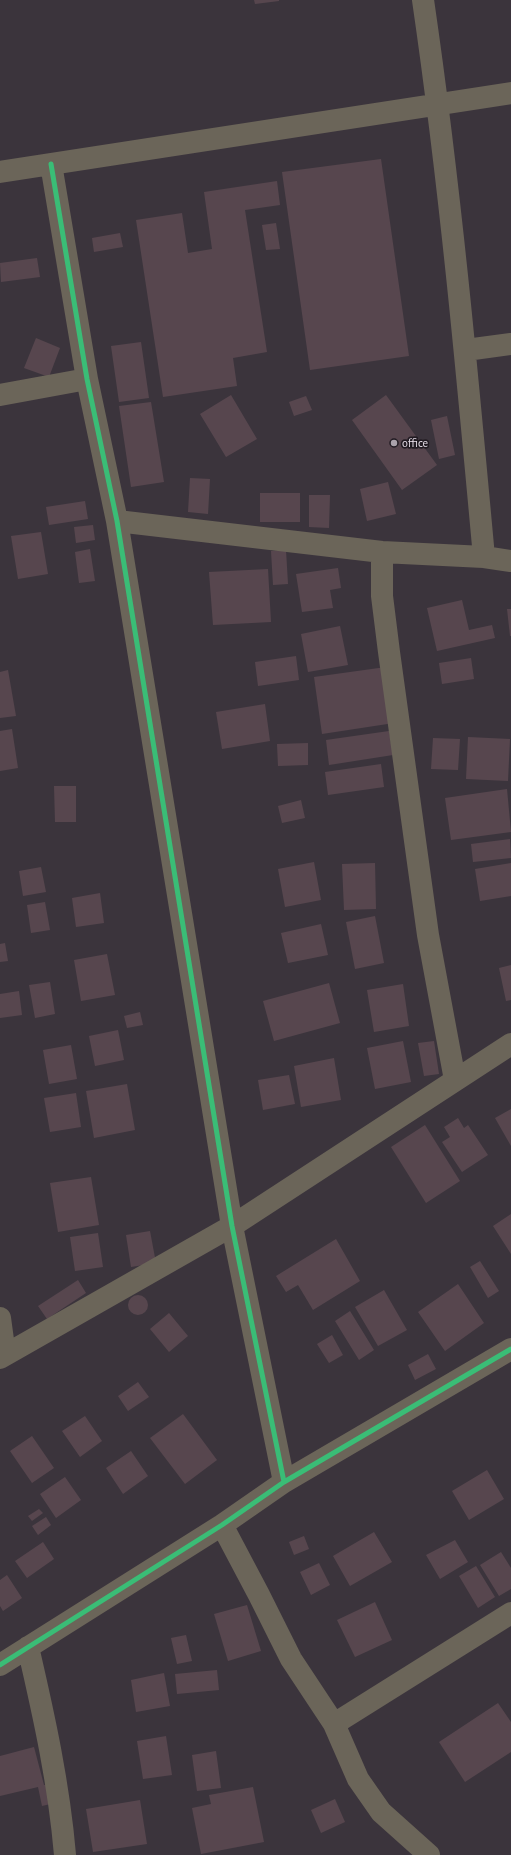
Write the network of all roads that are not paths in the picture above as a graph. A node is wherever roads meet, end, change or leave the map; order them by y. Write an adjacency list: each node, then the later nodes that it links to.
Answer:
1 (423, 0): 3 (street)
2 (511, 94): 3 (street)
3 (438, 104): 4 (street); 7 (street)
4 (51, 164): 5 (street); 8 (street)
5 (0, 172)
6 (511, 344): 7 (street)
7 (466, 350): 12 (street)
8 (87, 379): 9 (street); 10 (street)
9 (0, 395)
10 (117, 521): 11 (street); 16 (street)
11 (382, 552): 12 (street); 15 (street)
12 (484, 556): 13 (street)
13 (511, 561)
14 (511, 1044): 15 (street)
15 (455, 1080): 16 (street)
16 (232, 1226): 19 (street); 20 (street)
17 (0, 1318): 19 (street)
18 (511, 1349): 20 (street)
19 (3, 1357)
20 (284, 1482): 21 (street)
21 (222, 1525): 23 (street); 25 (street)
22 (511, 1613): 25 (street)
23 (28, 1647): 24 (street); 26 (street)
24 (0, 1665)
25 (334, 1724): 27 (street)
26 (65, 1855)
27 (429, 1855)

